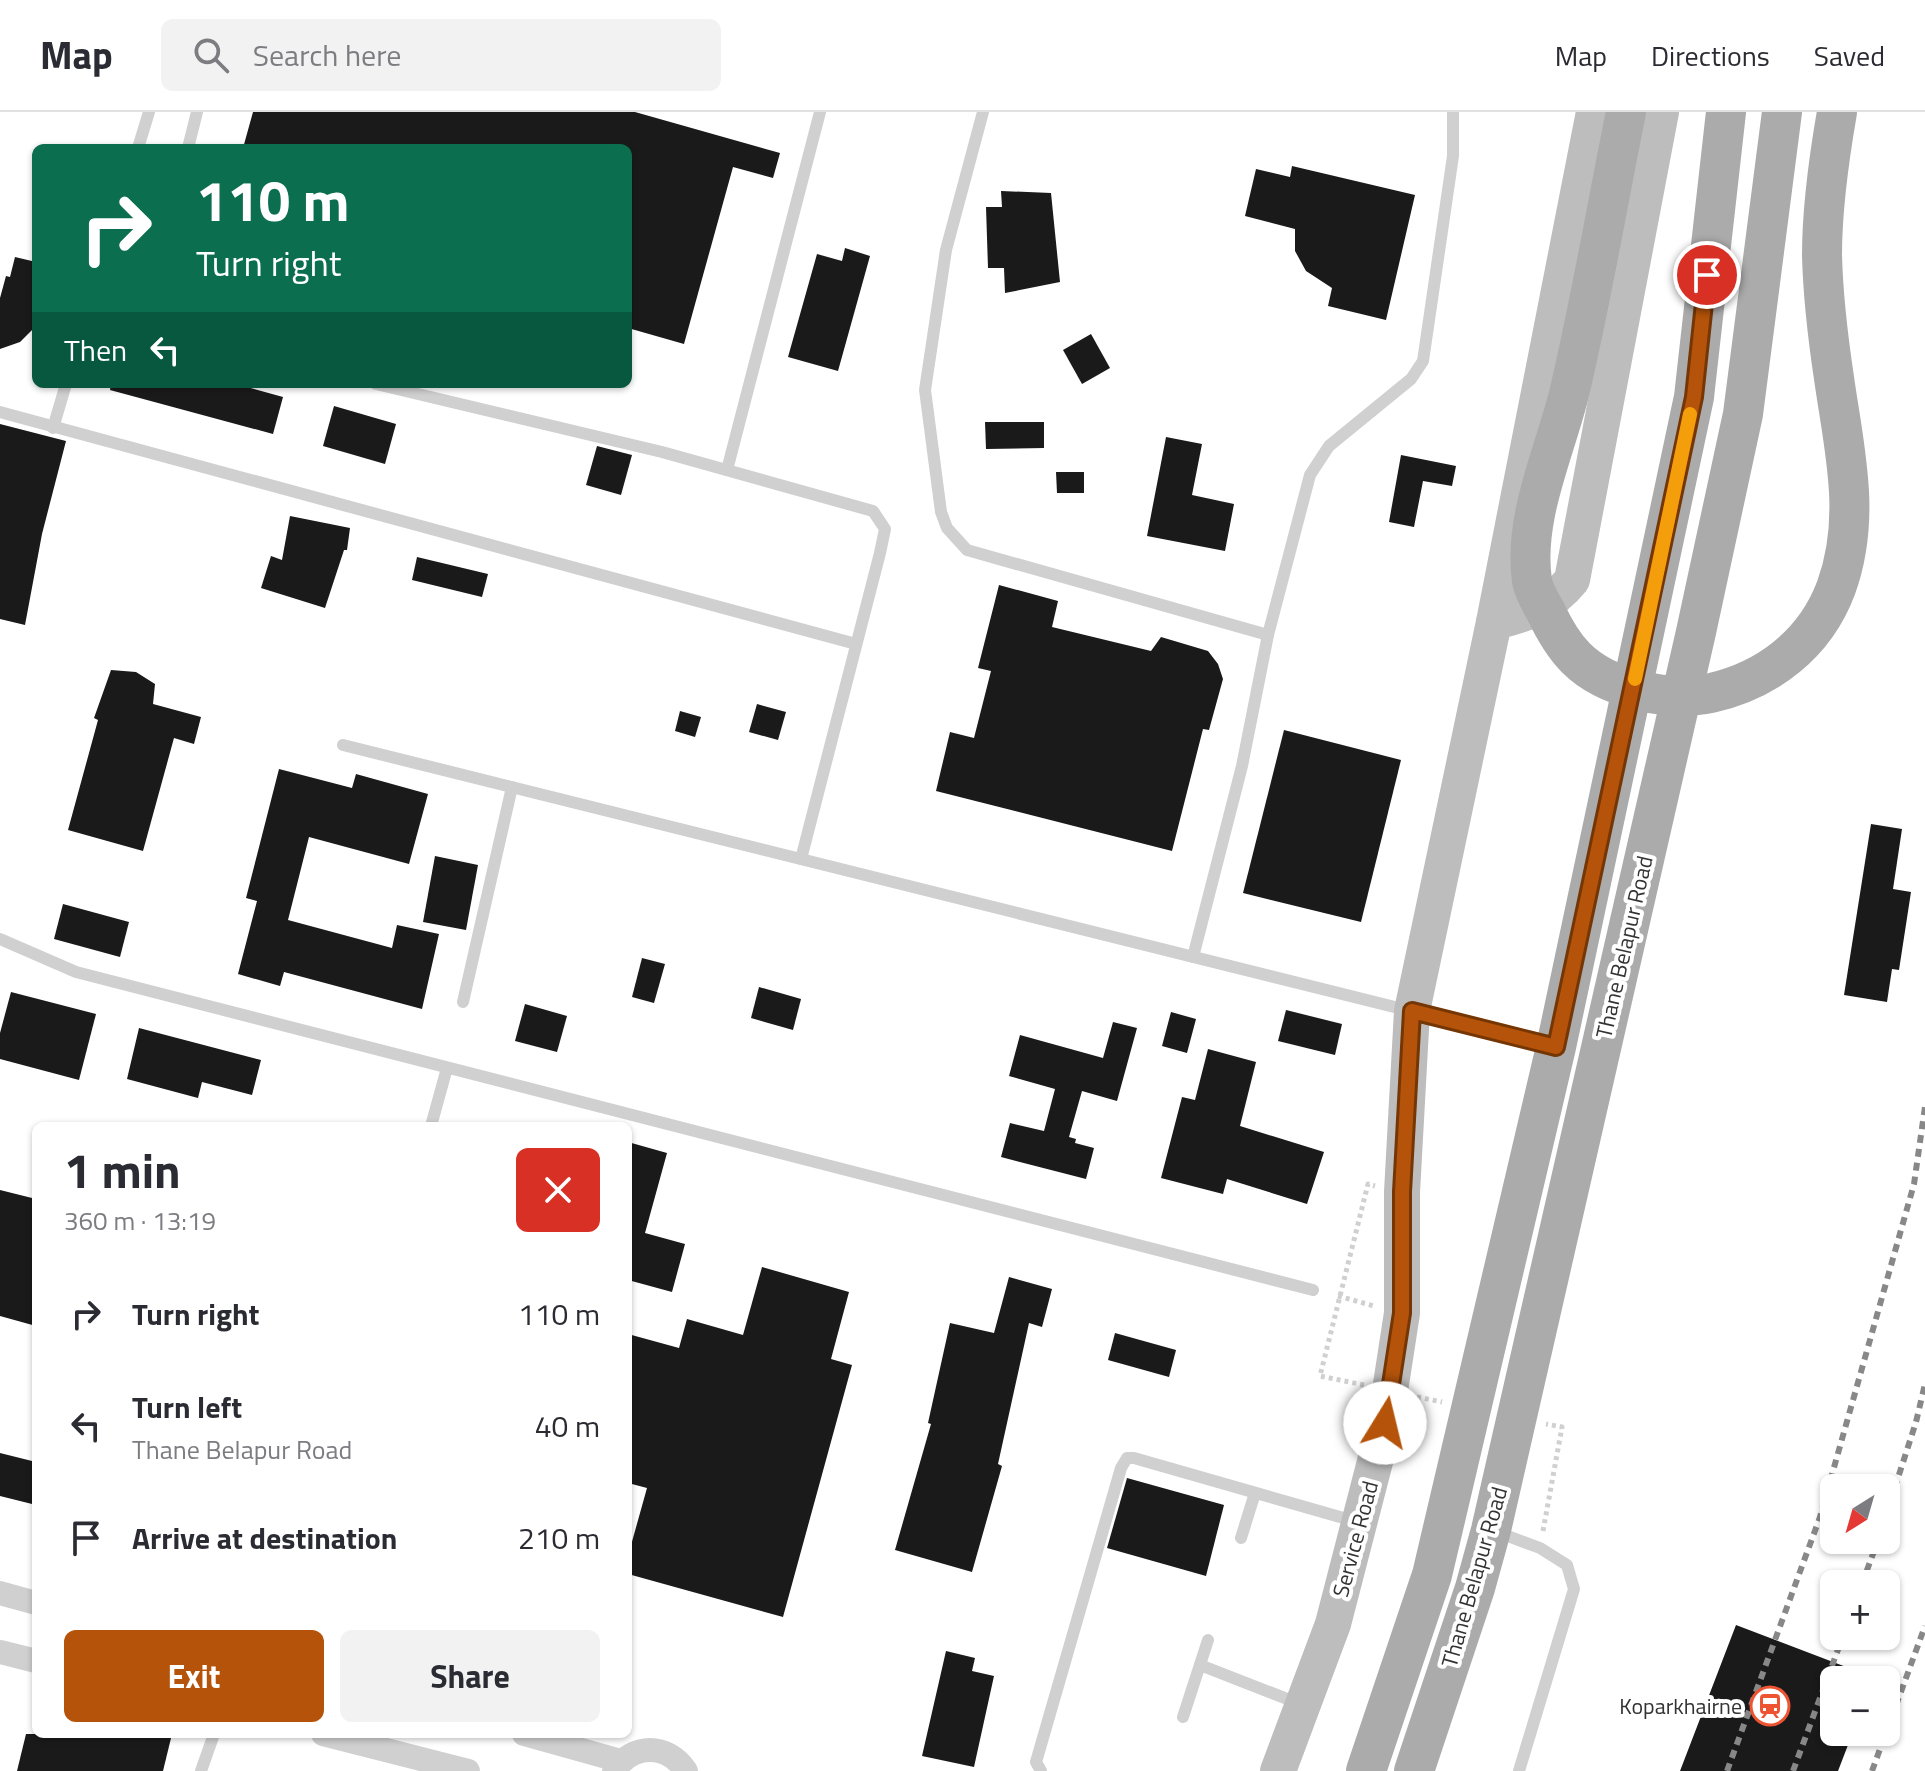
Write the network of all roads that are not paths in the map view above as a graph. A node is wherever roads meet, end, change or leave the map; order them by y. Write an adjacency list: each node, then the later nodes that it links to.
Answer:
1 (149, 112): 12 (lane)
2 (197, 112): 13 (lane)
3 (820, 112): 18 (lane)
4 (983, 112): 20 (lane)
5 (1453, 112): 20 (lane)
6 (1594, 112): 19 (street, Service Road)
7 (1626, 112): 11 (main road)
8 (1661, 112): 19 (street)
9 (1726, 112): 29 (main road, Thane Belapur Road)
10 (1782, 112): 35 (main road, Thane Belapur Road)
11 (1837, 112)
12 (139, 144)
13 (189, 144)
14 (65, 388): 17 (lane)
15 (393, 388): 18 (lane)
16 (0, 412): 17 (lane)
17 (53, 428): 21 (lane)
18 (727, 470): 21 (lane)
19 (1494, 622): 28 (street, Service Road)
20 (1268, 635): 26 (lane)
21 (856, 644): 24 (lane)
22 (343, 745): 23 (lane)
23 (512, 787): 24 (lane); 27 (lane)
24 (801, 859): 26 (lane)
25 (0, 939): 30 (lane)
26 (1193, 957): 28 (lane)
27 (463, 1002)
28 (1412, 1011): 29 (lane); 34 (street, Service Road)
29 (1556, 1047): 54 (main road, Thane Belapur Road)
30 (447, 1068): 31 (lane); 32 (lane)
31 (432, 1122)
32 (1313, 1290)
33 (1255, 1493): 34 (lane); 36 (lane); 52 (lane)
34 (1360, 1523): 43 (street, Service Road)
35 (1491, 1530): 55 (main road, Thane Belapur Road); 56 (lane)
36 (1241, 1538)
37 (0, 1593): 38 (street)
38 (32, 1602)
39 (1208, 1640): 42 (lane)
40 (0, 1652): 41 (street)
41 (32, 1660)
42 (1200, 1665): 43 (lane); 44 (lane)
43 (1303, 1705): 53 (street, Service Road)
44 (1183, 1717)
45 (213, 1738): 49 (lane)
46 (339, 1738): 50 (street)
47 (536, 1738): 48 (street)
48 (618, 1766): 51 (street)
49 (201, 1771)
50 (468, 1771)
51 (686, 1771)
52 (1041, 1771)
53 (1278, 1771)
54 (1366, 1771)
55 (1414, 1771)
56 (1519, 1771)

